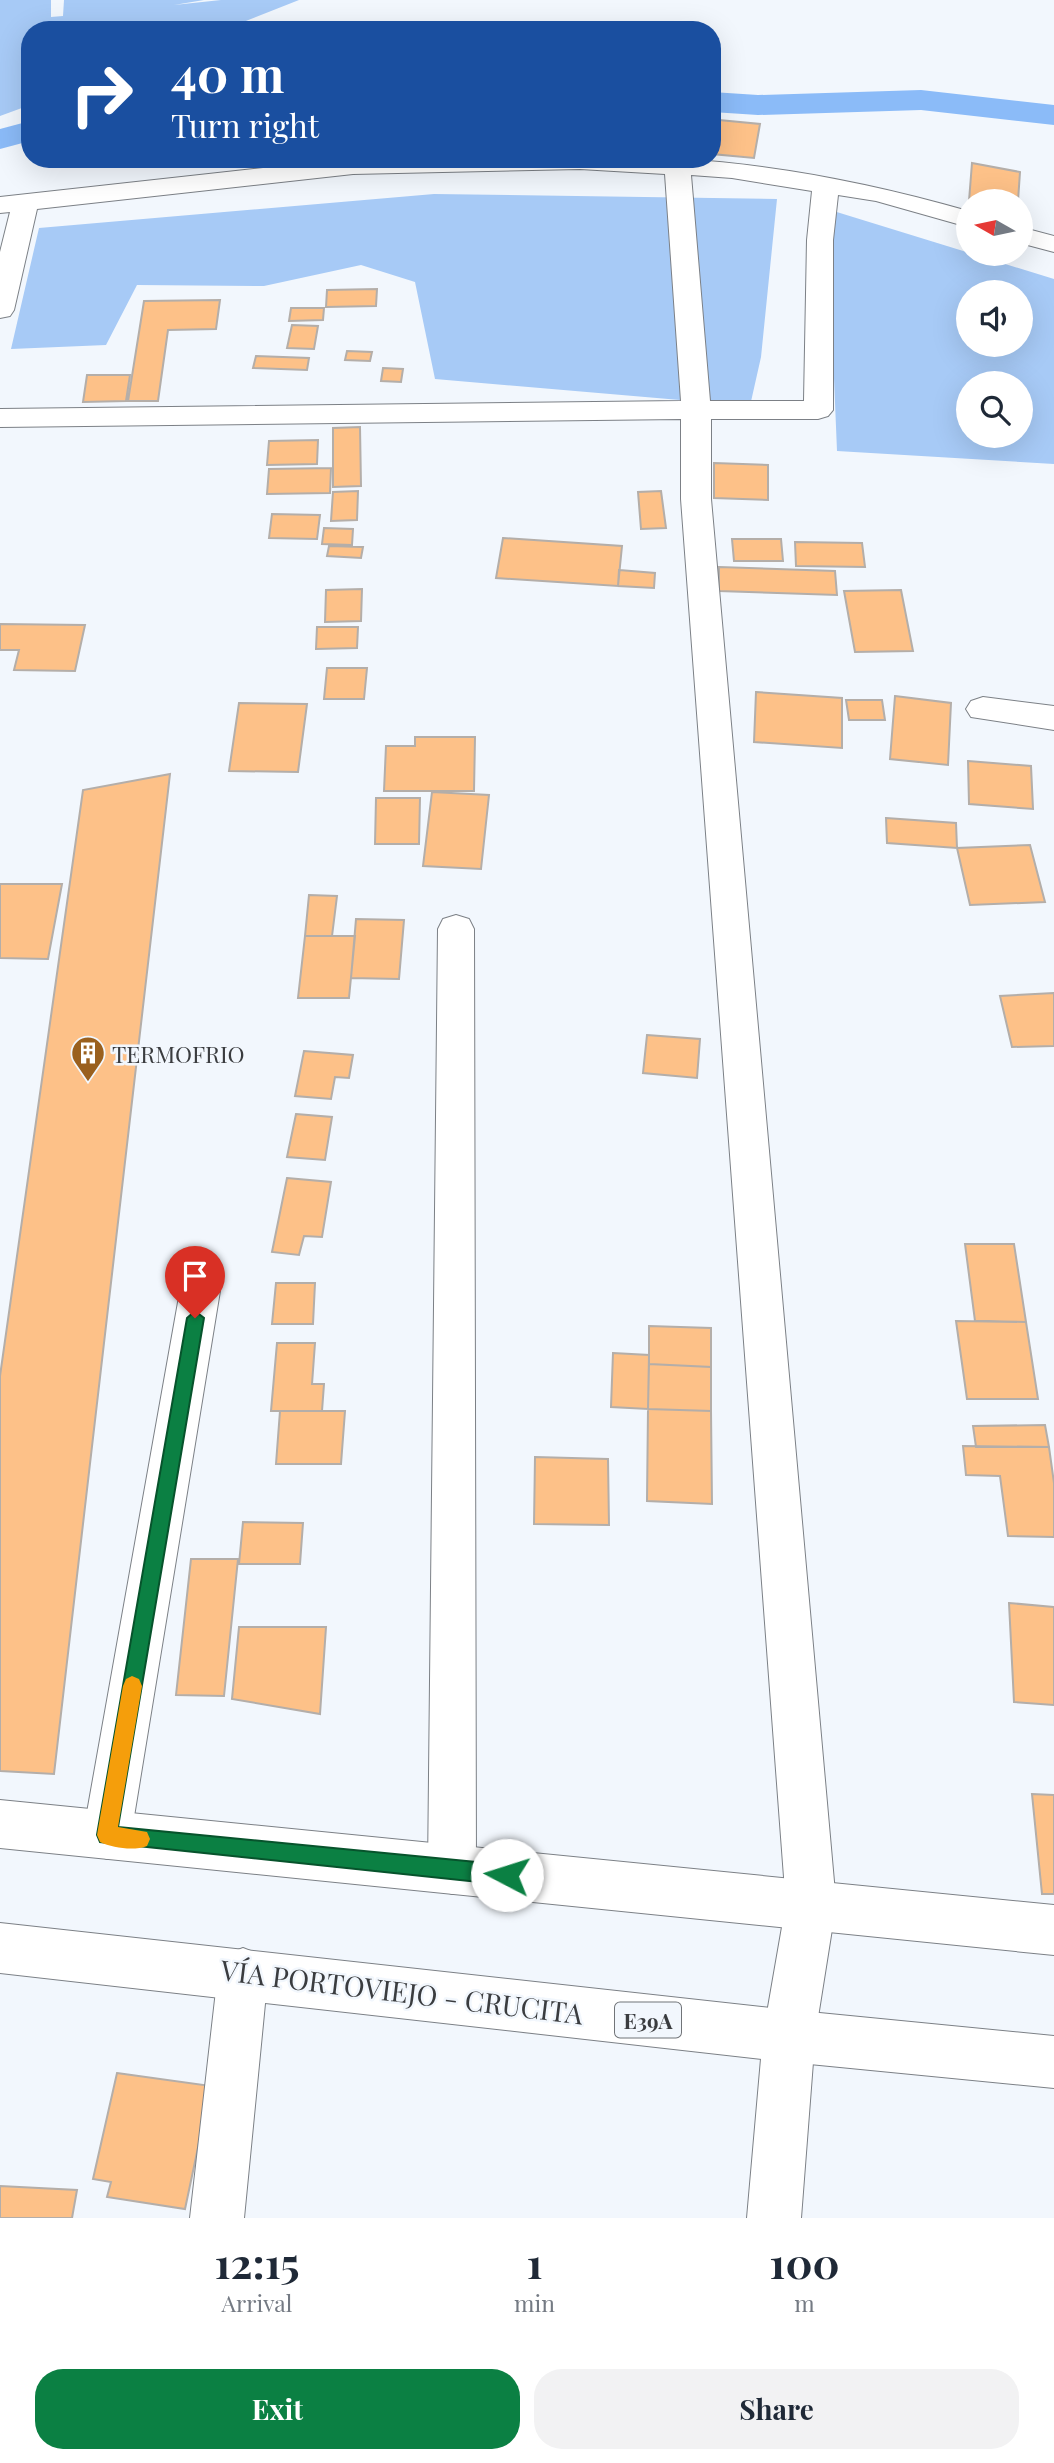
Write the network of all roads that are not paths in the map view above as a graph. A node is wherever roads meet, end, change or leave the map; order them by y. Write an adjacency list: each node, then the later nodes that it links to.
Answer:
1 (336, 168): 5 (street)
2 (677, 168): 10 (street)
3 (695, 168): 4 (street)
4 (827, 186): 6 (street); 10 (street)
5 (12, 203): 9 (street)
6 (956, 216)
7 (1033, 238): 8 (street)
8 (1054, 244)
9 (0, 310)
10 (696, 410): 11 (street); 19 (street)
11 (0, 418)
12 (983, 709): 13 (street)
13 (1054, 718)
14 (456, 929): 18 (street)
15 (200, 1291): 17 (street)
16 (0, 1824): 17 (street)
17 (107, 1835): 18 (street)
18 (452, 1870): 19 (street)
19 (811, 1904): 20 (street); 23 (street)
20 (1054, 1930)
21 (0, 1948): 22 (street, VÍA PORTOVIEJO - CRUCITA / E39A)
22 (243, 1973): 23 (street, VÍA PORTOVIEJO - CRUCITA / E39A); 25 (street)
23 (789, 2036): 24 (street, VÍA PORTOVIEJO - CRUCITA / E39A); 26 (street)
24 (1054, 2062)
25 (217, 2218)
26 (774, 2218)

